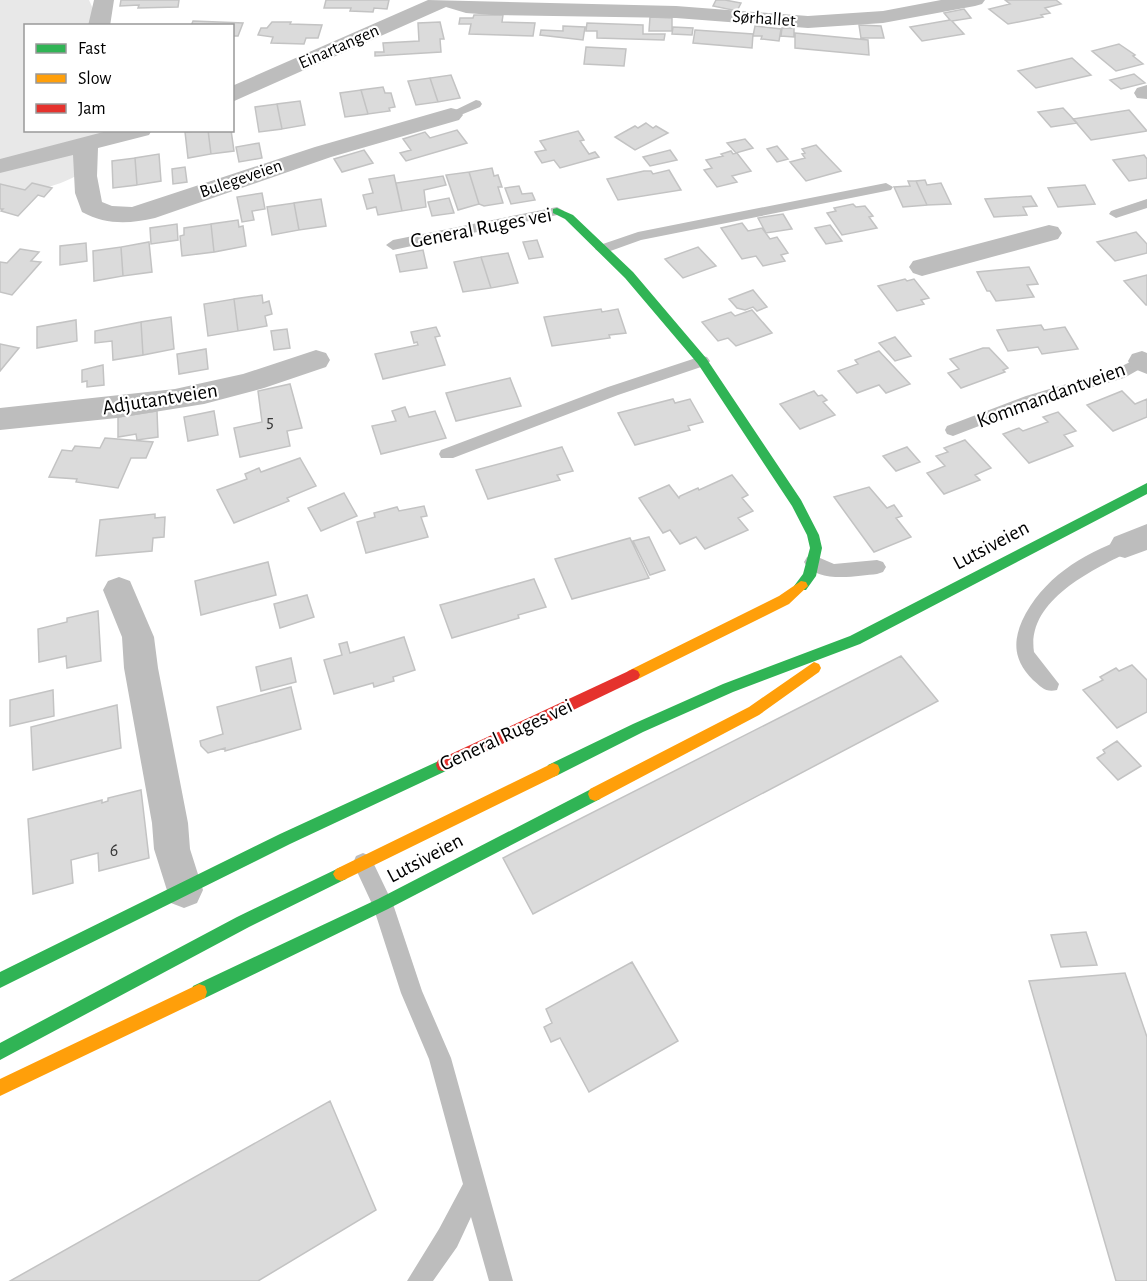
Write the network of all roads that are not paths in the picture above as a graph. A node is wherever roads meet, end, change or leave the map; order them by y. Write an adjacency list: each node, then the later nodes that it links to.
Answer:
1 (104, 0): 4 (street)
2 (445, 0): 3 (street, Sørhallet); 5 (street, Einartangen)
3 (975, 0)
4 (99, 24)
5 (234, 94)
6 (476, 104): 7 (lane)
7 (451, 116): 9 (street, Bulegeveien)
8 (125, 132): 9 (street)
9 (78, 138): 10 (street)
10 (0, 166)
11 (886, 187): 17 (lane)
12 (1147, 203): 14 (lane)
13 (556, 211): 16 (lane, General Ruges vei); 17 (main road, General Ruges vei)
14 (1116, 214)
15 (1049, 233): 18 (street)
16 (393, 245)
17 (602, 249): 20 (main road, General Ruges vei)
18 (922, 267)
19 (316, 360): 22 (street, Adjutantveien)
20 (702, 361): 24 (lane); 27 (main road, General Ruges vei)
21 (1144, 362): 23 (lane, Kommandantveien)
22 (0, 419)
23 (953, 430)
24 (447, 454)
25 (1147, 488): 30 (main road, Lutsiveien)
26 (1136, 541): 31 (lane)
27 (813, 562): 28 (lane); 33 (main road, General Ruges vei)
28 (877, 567)
29 (119, 590): 33 (street)
30 (855, 640): 32 (main road, Lutsiveien); 34 (main road, Lutsiveien)
31 (1050, 684)
32 (363, 863): 34 (lane); 36 (main road, Lutsiveien)
33 (184, 890): 35 (main road, General Ruges vei)
34 (383, 904): 37 (main road, Lutsiveien); 38 (lane)
35 (0, 980)
36 (0, 1052)
37 (0, 1088)
38 (476, 1183): 39 (lane); 40 (lane)
39 (419, 1281)
40 (501, 1281)

